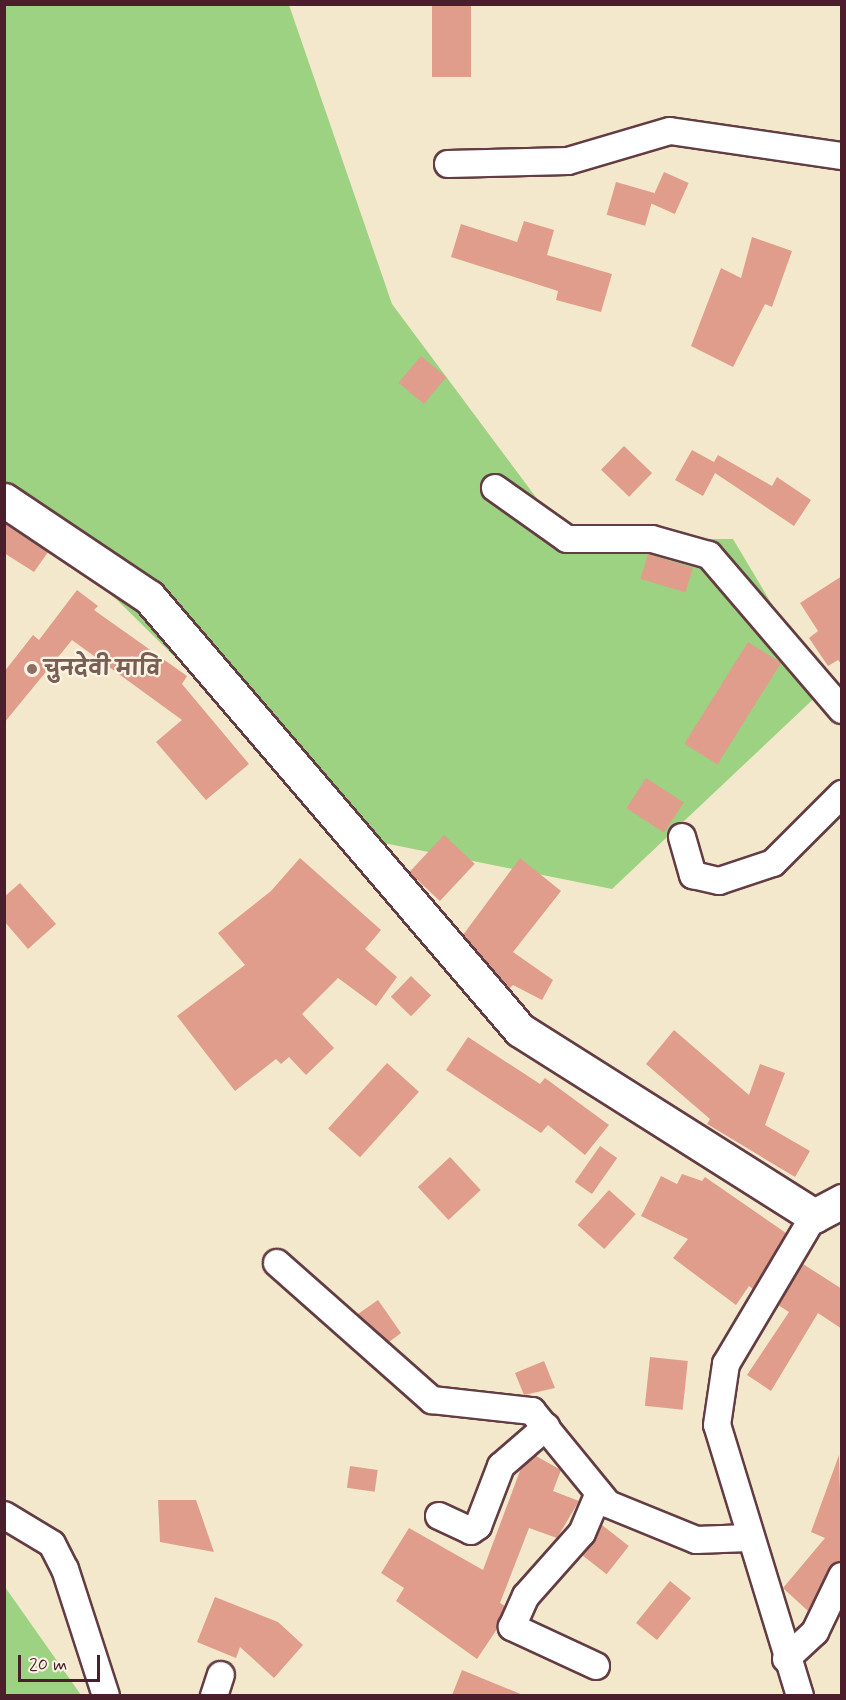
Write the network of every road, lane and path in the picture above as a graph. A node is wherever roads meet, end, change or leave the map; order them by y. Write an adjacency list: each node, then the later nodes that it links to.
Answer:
1 (842, 156): 2 (street)
2 (448, 164)
3 (495, 488): 5 (street)
4 (4, 500): 8 (street)
5 (842, 710)
6 (842, 794): 7 (street)
7 (682, 837)
8 (828, 1208): 14 (street)
9 (277, 1263): 10 (street)
10 (546, 1427): 11 (street); 13 (street)
11 (599, 1493): 14 (street); 17 (street)
12 (4, 1515): 18 (street)
13 (439, 1516)
14 (749, 1538): 16 (street)
15 (842, 1576): 16 (street)
16 (786, 1659): 19 (street)
17 (596, 1666)
18 (106, 1695)
19 (800, 1695)

